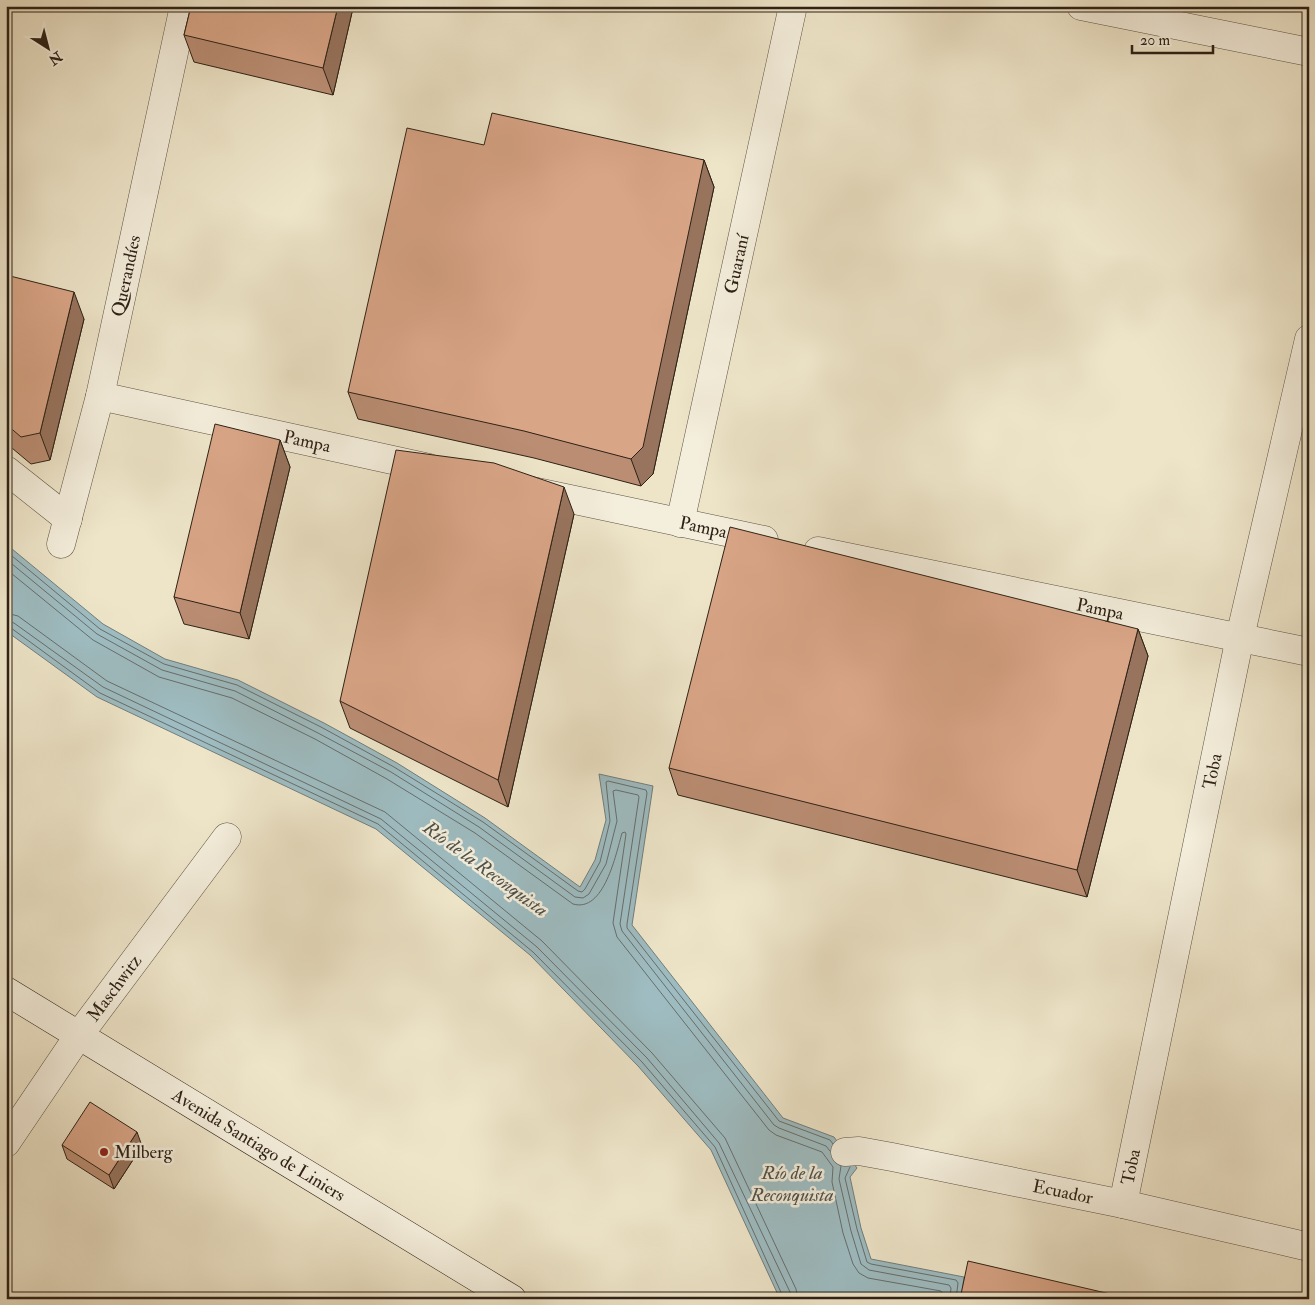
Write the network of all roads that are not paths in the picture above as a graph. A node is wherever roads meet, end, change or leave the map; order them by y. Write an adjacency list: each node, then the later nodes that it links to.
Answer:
1 (184, 6): 6 (street, Querandíes)
2 (793, 6): 10 (street, Guaraní)
3 (1081, 6): 4 (street)
4 (1309, 52)
5 (1309, 339): 11 (street, Toba)
6 (100, 396): 7 (street, Querandíes); 8 (street, Pampa)
7 (6, 470)
8 (458, 474)
9 (506, 485): 10 (street, Pampa)
10 (680, 523): 11 (street, Pampa)
11 (1240, 637): 12 (street, Pampa); 18 (street, Toba)
12 (1309, 652)
13 (227, 837): 15 (street, Maschwitz)
14 (6, 991): 15 (street, Avenida Santiago de Liniers)
15 (79, 1035): 16 (street, Maschwitz); 20 (street, Avenida Santiago de Liniers)
16 (6, 1142)
17 (845, 1152): 18 (street, Ecuador)
18 (1123, 1204): 19 (street, Ecuador)
19 (1309, 1247)
20 (512, 1299)

